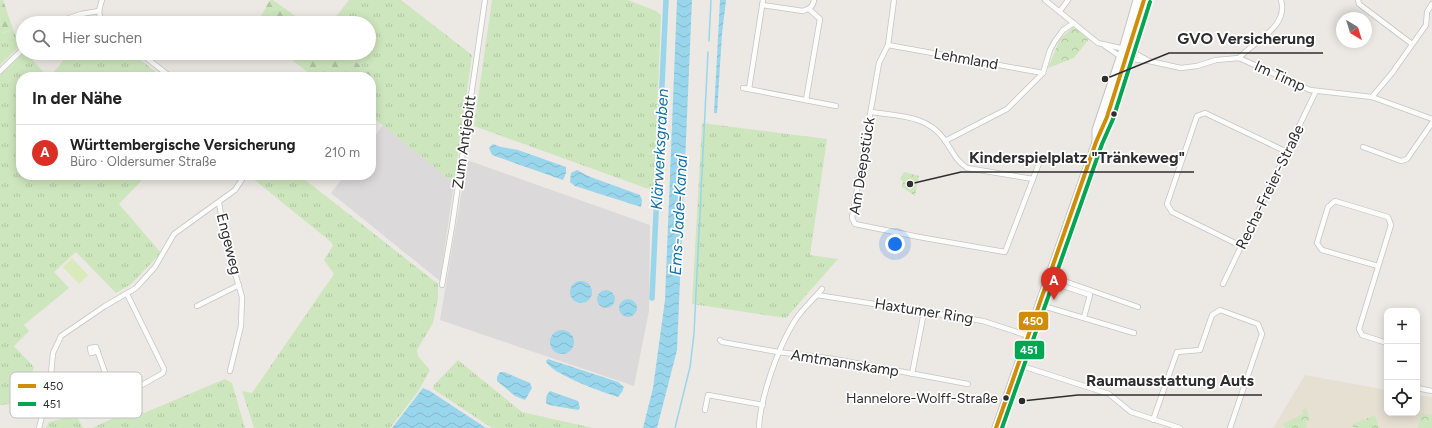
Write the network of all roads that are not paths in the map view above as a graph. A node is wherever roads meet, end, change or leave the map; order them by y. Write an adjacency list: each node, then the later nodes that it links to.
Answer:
1 (102, 0): 15 (street)
2 (485, 0): 53 (street, Zum Antjebitt)
3 (814, 0): 13 (street)
4 (894, 0): 20 (street, Am Deepstück)
5 (1045, 0): 14 (street)
6 (1068, 0): 14 (street)
7 (1137, 0): 22 (main road)
8 (1144, 0): 22 (main road)
9 (1281, 0): 25 (street)
10 (1358, 0): 19 (street)
11 (762, 3): 13 (street); 32 (street)
12 (1432, 4): 19 (street)
13 (809, 9): 35 (street)
14 (1060, 10): 18 (street)
15 (99, 11): 16 (street); 17 (street)
16 (75, 16)
17 (101, 16)
18 (1074, 23): 21 (street); 30 (street)
19 (1412, 44): 34 (street)
20 (888, 45): 30 (street, Lehmland); 37 (street, Am Deepstück)
21 (1104, 45): 22 (street, Im Timp); 24 (street)
22 (1126, 50): 24 (main road); 27 (street, Im Timp)
23 (16, 55): 28 (street)
24 (1124, 58): 27 (street); 49 (main road)
25 (1239, 58): 27 (street, Im Timp); 33 (street, Im Timp)
26 (149, 60): 29 (street)
27 (1150, 61)
28 (0, 70)
29 (165, 72)
30 (1043, 73): 40 (street)
31 (743, 88): 32 (street)
32 (749, 89): 35 (street)
33 (1316, 91): 34 (street, Im Timp); 42 (street, Recha-Freier-Straße)
34 (1372, 97): 38 (street, Im Timp)
35 (806, 100): 36 (street)
36 (836, 106)
37 (871, 112): 40 (street); 44 (street, Am Deepstück)
38 (1432, 119)
39 (1432, 123): 41 (street)
40 (945, 141): 44 (street)
41 (1363, 147)
42 (1287, 152): 47 (street, Recha-Freier-Straße); 47 (street)
43 (1041, 158): 44 (street, Am Deepstück)
44 (1033, 179)
45 (242, 180): 46 (street)
46 (219, 203): 52 (street, Engeweg); 55 (street)
47 (1241, 246): 51 (street, Recha-Freier-Straße)
48 (1378, 266): 48 (street); 65 (street)
49 (1050, 276): 57 (main road); 59 (street)
50 (1057, 284): 61 (street)
51 (1223, 284)
52 (239, 285): 58 (street, Engeweg); 69 (street, Engeweg)
53 (442, 285)
54 (822, 289): 56 (street)
55 (127, 294): 70 (street); 74 (street)
56 (817, 295): 60 (street, Haxtumer Ring); 67 (street)
57 (1040, 305): 61 (street); 63 (main road)
58 (197, 306)
59 (1138, 307)
60 (924, 312): 63 (street, Haxtumer Ring); 72 (street, Amtmannskamp)
61 (1084, 317): 62 (street)
62 (1134, 333)
63 (1029, 336): 68 (main road)
64 (720, 340): 67 (street, Amtmannskamp)
65 (1384, 342)
66 (98, 351): 71 (street)
67 (778, 352): 72 (street, Amtmannskamp); 77 (street)
68 (1019, 365): 80 (street); 83 (main road)
69 (230, 371)
70 (51, 372)
71 (104, 372)
72 (912, 374): 73 (street, Amtmannskamp)
73 (968, 384)
74 (142, 385)
75 (1420, 389): 76 (street)
76 (1432, 391)
77 (763, 405): 78 (street); 82 (street)
78 (705, 410)
79 (42, 418): 81 (street)
80 (1154, 420): 84 (street); 85 (street)
81 (39, 428)
82 (759, 428)
83 (996, 428)
84 (1180, 428)
85 (1230, 428)

